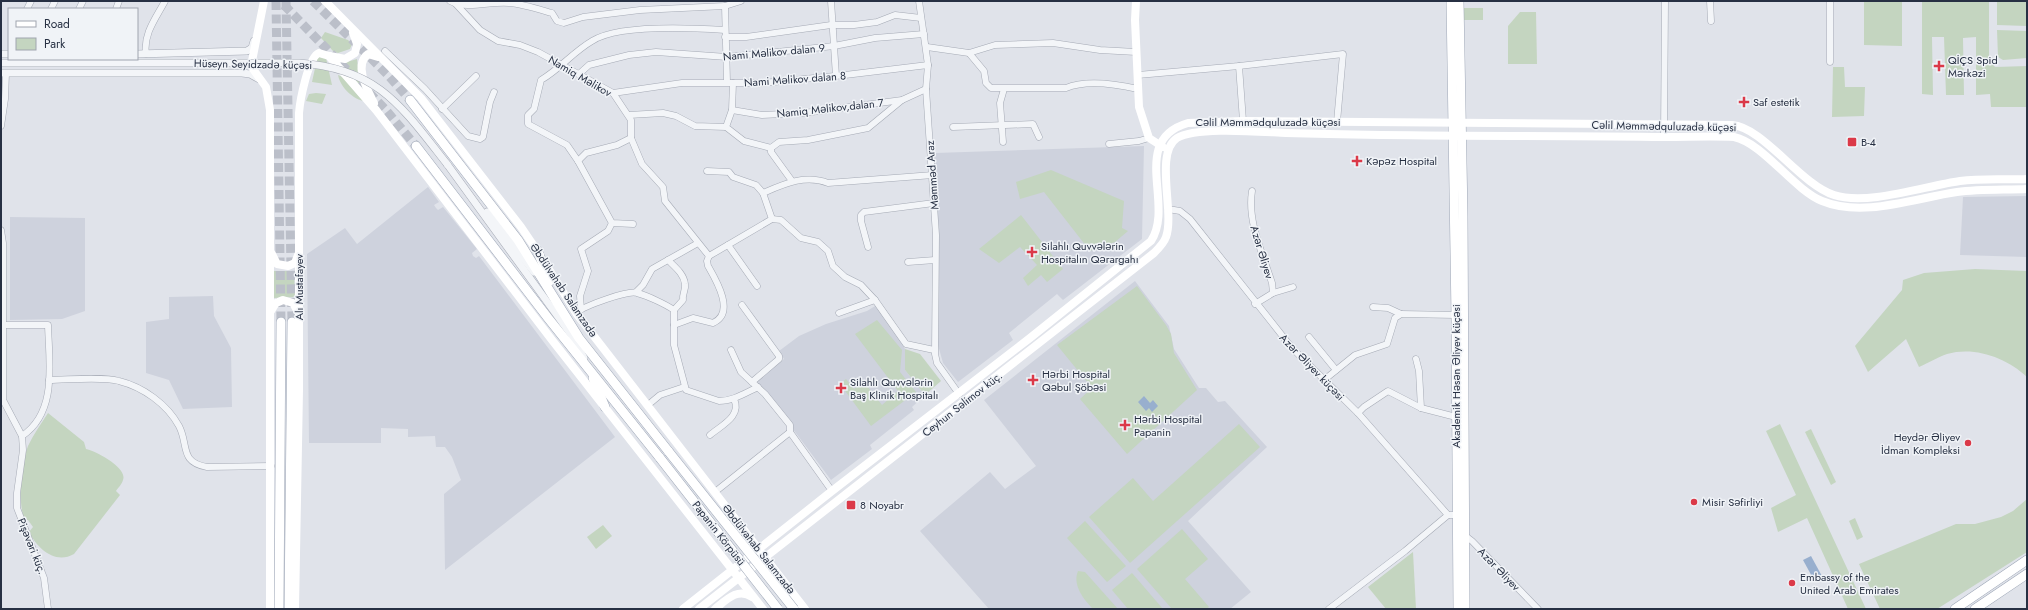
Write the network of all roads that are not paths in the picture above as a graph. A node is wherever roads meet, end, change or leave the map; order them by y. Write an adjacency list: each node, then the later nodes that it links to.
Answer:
1 (165, 1): 28 (street)
2 (264, 1): 21 (main road)
3 (325, 1): 18 (main road, Əbdülvahab Salamzadə)
4 (741, 1): 14 (street)
5 (831, 1): 17 (street)
6 (919, 1): 15 (street, Məmməd Araz)
7 (1136, 1): 25 (main road)
8 (1452, 1): 59 (main road)
9 (1459, 1): 59 (main road)
10 (1666, 1): 63 (street)
11 (1710, 1): 16 (street)
12 (1830, 1): 33 (street)
13 (453, 2): 14 (street); 36 (street, Namiq Məlikov)
14 (725, 6): 19 (street)
15 (921, 18): 17 (street); 20 (street, Məmməd Araz)
16 (1711, 21)
17 (831, 25): 19 (street); 22 (street)
18 (350, 28): 30 (main road, Əbdülvahab Salamzadə); 31 (main road)
19 (725, 34): 32 (street); 36 (street)
20 (924, 34): 22 (street, Nami Məlikov dalan 9); 23 (street, Məmməd Araz)
21 (256, 35): 24 (street); 45 (main road)
22 (834, 46): 32 (street, Nami Məlikov dalan 9); 44 (street)
23 (927, 47): 26 (street); 35 (street, Məmməd Araz)
24 (229, 52): 29 (street); 40 (street)
25 (1136, 52): 26 (street); 42 (main road)
26 (969, 53): 48 (street)
27 (138, 54): 28 (street)
28 (146, 54): 29 (street)
29 (160, 54): 39 (street)
30 (383, 55): 54 (street); 55 (main road); 78 (main road, Əbdülvahab Salamzadə)
31 (329, 56): 55 (main road); 100 (main road, Alı Mustafayev)
32 (727, 58): 41 (street, Nami Məlikov dalan 9); 46 (street)
33 (1830, 62)
34 (1, 64): 91 (street, Hüseyn Seyidzadə küçəsi, bridge)
35 (928, 64): 44 (street, Nami Məlikov dalan 8); 47 (street, Məmməd Araz)
36 (562, 66): 41 (street, Namiq Məlikov); 83 (street)
37 (1239, 66): 42 (street); 58 (street); 61 (street)
38 (3, 73): 39 (street); 64 (street)
39 (161, 73): 40 (street)
40 (218, 73): 45 (street)
41 (579, 74): 51 (street, Namiq Məlikov)
42 (1138, 75): 49 (main road)
43 (476, 76): 54 (street)
44 (836, 76): 46 (street, Nami Məlikov dalan 8)
45 (262, 81): 103 (main road)
46 (730, 83): 51 (street, Nami Məlikov dalan 8); 56 (street)
47 (926, 89): 53 (street, Namiq Məlikov,dalan 7); 85 (street, Məmməd Araz)
48 (1004, 89): 49 (street); 62 (street)
49 (1138, 89): 73 (main road)
50 (494, 92): 69 (street)
51 (613, 93): 57 (street, Namiq Məlikov)
52 (410, 100): 109 (main road, Əbdülvahab Salamzadə)
53 (902, 100): 56 (street, Namiq Məlikov,dalan 7); 81 (street)
54 (442, 109): 69 (street)
55 (376, 110): 148 (main road)
56 (732, 110): 65 (street)
57 (629, 115): 65 (street); 72 (street, Namiq Məlikov)
58 (1243, 121): 60 (main road, Cəlil Məmmədquluzadə küçəsi); 80 (main road, Cəlil Məmmədquluzadə küçəsi)
59 (1459, 121): 61 (main road, Cəlil Məmmədquluzadə küçəsi); 63 (main road, Cəlil Məmmədquluzadə küçəsi); 75 (main road)
60 (1282, 122): 61 (main road, Cəlil Məmmədquluzadə küçəsi); 68 (main road)
61 (1337, 122)
62 (1002, 124): 66 (street); 71 (street); 76 (street)
63 (1665, 124): 67 (main road, Cəlil Məmmədquluzadə küçəsi); 70 (street)
64 (1, 126)
65 (726, 127): 81 (street)
66 (953, 127)
67 (1745, 129): 74 (main road); 86 (main road, Cəlil Məmmədquluzadə küçəsi)
68 (1282, 133): 75 (main road, Cəlil Məmmədquluzadə küçəsi); 82 (main road, Cəlil Məmmədquluzadə küçəsi)
69 (468, 136): 78 (street)
70 (1664, 136): 74 (main road, Cəlil Məmmədquluzadə küçəsi); 75 (main road, Cəlil Məmmədquluzadə küçəsi)
71 (1039, 137)
72 (631, 138): 83 (street); 98 (street, Namiq Məlikov)
73 (1149, 138): 77 (street); 80 (main road)
74 (1740, 138): 88 (main road, Cəlil Məmmədquluzadə küçəsi)
75 (1460, 139): 128 (main road, Akademik Həsən Əliyev küçəsi); 159 (main road, Akademik Həsən Əliyev küçəsi)
76 (1003, 142)
77 (1109, 144)
78 (458, 145): 104 (main road, Əbdülvahab Salamzadə)
79 (416, 146): 138 (main road)
80 (1159, 146): 82 (main road); 101 (main road, Cəlil Məmmədquluzadə küçəsi)
81 (771, 148): 87 (street)
82 (1169, 149): 93 (main road)
83 (578, 161): 95 (street)
84 (707, 172): 90 (street)
85 (933, 175): 87 (street); 92 (street, Məmməd Araz)
86 (2027, 179)
87 (792, 181): 90 (street)
88 (2027, 189)
89 (1252, 191): 116 (street, Azər Əliyev)
90 (762, 193): 94 (street)
91 (473, 198): 134 (street); 138 (street)
92 (934, 204): 102 (street); 107 (street, Məmməd Araz)
93 (1168, 209): 111 (main road, Ceyhun Səlimov küç.); 118 (street, Azər Əliyev küçəsi)
94 (772, 219): 99 (street); 117 (street)
95 (612, 223): 96 (street); 123 (street)
96 (633, 224)
97 (1, 230): 131 (street)
98 (698, 243): 105 (street, Namiq Məlikov); 106 (street)
99 (728, 245): 105 (street); 113 (street)
100 (300, 246): 103 (main road); 127 (main road, Alı Mustafayev)
101 (1146, 246): 110 (main road, Ceyhun Səlimov küç.)
102 (868, 247)
103 (271, 248): 126 (main road)
104 (537, 250): 112 (main road); 123 (main road, Əbdülvahab Salamzadə)
105 (709, 256): 132 (street)
106 (668, 260): 115 (street); 121 (street)
107 (935, 260): 108 (street); 136 (street, Məmməd Araz)
108 (908, 262)
109 (534, 263): 112 (main road); 122 (main road, Əbdülvahab Salamzadə)
110 (1123, 263): 111 (main road); 145 (main road, Ceyhun Səlimov küç.)
111 (1130, 272): 164 (main road, Ceyhun Səlimov küç.)
112 (550, 281): 122 (main road); 123 (main road)
113 (757, 286)
114 (1293, 287): 116 (street)
115 (636, 292): 121 (street); 123 (street)
116 (1273, 293): 118 (street, Azər Əliyev)
117 (875, 300): 124 (street); 136 (street)
118 (1255, 304): 141 (street, Azər Əliyev küçəsi)
119 (742, 305): 142 (street)
120 (1373, 307): 125 (street)
121 (674, 310): 132 (street)
122 (564, 311): 134 (main road, Əbdülvahab Salamzadə)
123 (579, 311): 147 (main road, Əbdülvahab Salamzadə)
124 (839, 313)
125 (1401, 314): 128 (street); 139 (street)
126 (270, 315): 127 (main road); 156 (main road)
127 (299, 315): 176 (main road, Alı Mustafayev)
128 (1456, 315): 151 (main road, Akademik Həsən Əliyev küçəsi)
129 (281, 322): 174 (main road, Alı Mustafayev)
130 (292, 322): 175 (main road, Alı Mustafayev)
131 (2, 324): 140 (street); 154 (street)
132 (674, 325): 143 (street)
133 (1309, 337): 139 (street)
134 (579, 338): 155 (main road, Əbdülvahab Salamzadə)
135 (731, 350): 142 (street)
136 (934, 350): 145 (street)
137 (1416, 359): 149 (street)
138 (588, 366): 148 (main road); 180 (main road, Papanin Körpüsü, bridge)
139 (1336, 370): 141 (street)
140 (49, 380): 154 (street); 156 (street)
141 (1324, 380): 150 (street, Azər Əliyev küçəsi)
142 (752, 382): 144 (street)
143 (684, 387): 146 (street); 147 (street)
144 (758, 387): 146 (street); 152 (street)
145 (959, 394): 157 (main road, Ceyhun Səlimov küç.)
146 (734, 399): 153 (street)
147 (648, 405): 158 (main road, Əbdülvahab Salamzadə)
148 (605, 407): 163 (main road)
149 (1421, 408): 150 (street); 151 (street)
150 (1358, 413): 159 (street, Azər Əliyev küçəsi)
151 (1456, 417): 159 (main road, Akademik Həsən Əliyev küçəsi)
152 (790, 432): 157 (street); 158 (street)
153 (710, 435)
154 (22, 436): 172 (street, Pişəvəri küç.)
155 (669, 452): 181 (main road, Papanin Körpüsü, bridge)
156 (271, 466): 173 (main road)
157 (832, 491): 162 (main road, Ceyhun Səlimov küç.)
158 (715, 492): 160 (main road, Əbdülvahab Salamzadə)
159 (1456, 515): 161 (main road, Akademik Həsən Əliyev küçəsi); 183 (street)
160 (745, 531): 162 (main road, Əbdülvahab Salamzadə); 163 (main road)
161 (1461, 534): 184 (main road, Akademik Həsən Əliyev küçəsi); 185 (main road, Akademik Həsən Əliyev küçəsi); 186 (street, Azər Əliyev)
162 (759, 549): 164 (main road, Əbdülvahab Salamzadə); 166 (main road, Ceyhun Səlimov küç.)
163 (717, 552): 166 (main road)
164 (766, 558): 168 (main road, Ceyhun Səlimov küç.); 169 (main road, Əbdülvahab Salamzadə)
165 (2027, 560): 187 (main road)
166 (731, 570): 168 (main road); 177 (main road)
167 (2027, 574): 188 (main road)
168 (738, 578): 170 (main road); 171 (main road)
169 (782, 579): 170 (main road); 182 (main road, Əbdülvahab Salamzadə)
170 (757, 602): 178 (main road); 179 (main road)
171 (703, 607)
172 (48, 609)
173 (270, 609)
174 (279, 609)
175 (289, 609)
176 (295, 609)
177 (683, 609)
178 (715, 609)
179 (763, 609)
180 (778, 609)
181 (794, 609)
182 (805, 609)
183 (1329, 609)
184 (1458, 609)
185 (1465, 609)
186 (1538, 609)
187 (1954, 609)
188 (1975, 609)

